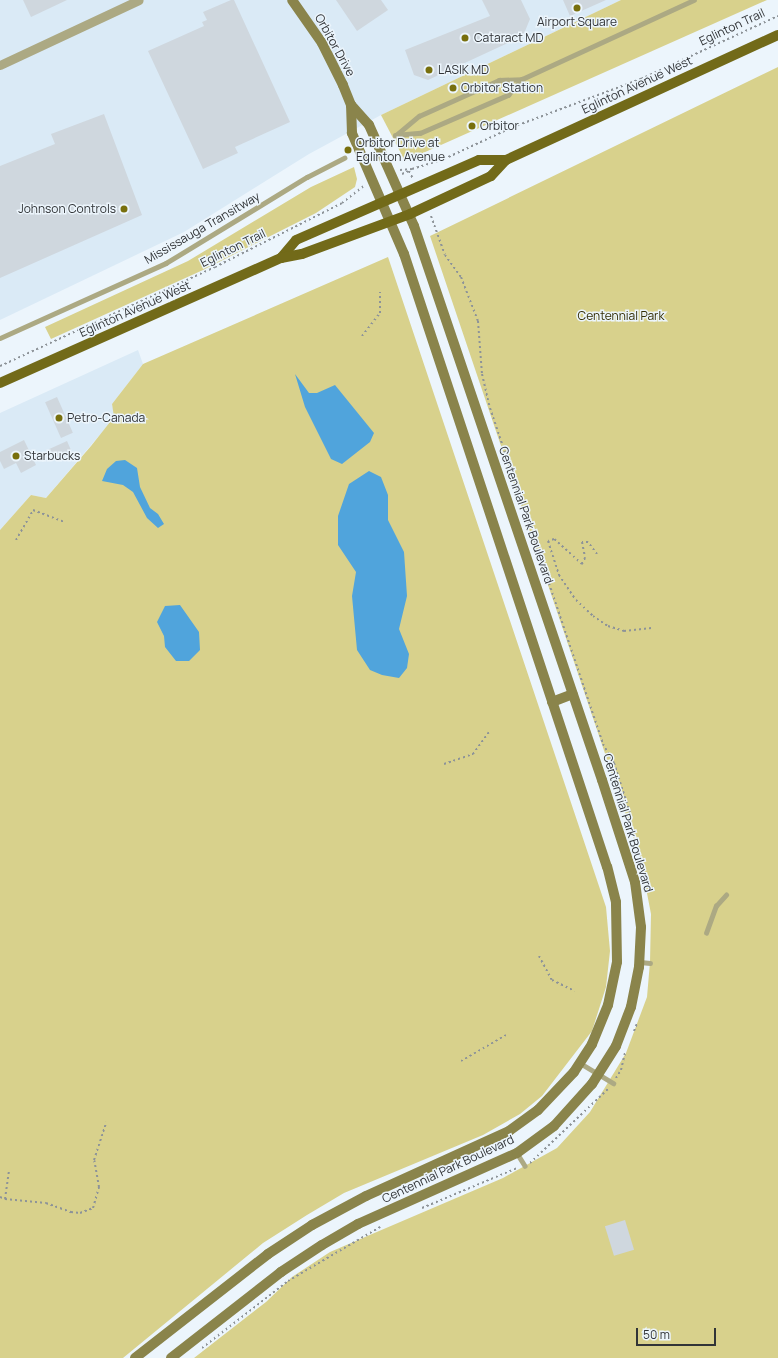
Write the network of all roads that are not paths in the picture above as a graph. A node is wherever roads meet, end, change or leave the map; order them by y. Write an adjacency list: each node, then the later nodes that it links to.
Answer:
1 (139, 0): 5 (street)
2 (292, 0): 7 (street, Orbitor Drive)
3 (694, 0): 6 (lane)
4 (778, 35): 9 (main road, Eglinton Avenue West)
5 (0, 65)
6 (522, 79): 6 (lane)
7 (351, 105): 10 (street, Orbitor Drive); 11 (street, Orbitor Drive)
8 (344, 158): 15 (lane, Mississauga Transitway)
9 (506, 160): 10 (main road, Eglinton Avenue West); 12 (main road, Eglinton Avenue West)
10 (403, 198): 11 (main road, Eglinton Avenue West); 12 (street, Centennial Park Boulevard)
11 (383, 207): 13 (street, Centennial Park Boulevard); 14 (main road, Eglinton Avenue West)
12 (410, 214): 13 (main road, Eglinton Avenue West); 17 (street, Centennial Park Boulevard)
13 (391, 222): 14 (main road, Eglinton Avenue West); 18 (street, Centennial Park Boulevard)
14 (281, 258): 16 (main road, Eglinton Avenue West)
15 (0, 338)
16 (0, 383)
17 (573, 694): 18 (street); 22 (street, Centennial Park Boulevard)
18 (552, 702): 21 (street, Centennial Park Boulevard)
19 (726, 895): 20 (lane)
20 (706, 933)
21 (580, 1063): 22 (lane); 26 (street, Centennial Park Boulevard)
22 (599, 1075): 23 (lane); 24 (street, Centennial Park Boulevard)
23 (613, 1083)
24 (517, 1153): 25 (lane); 27 (street, Centennial Park Boulevard)
25 (524, 1167)
26 (135, 1358)
27 (171, 1358)

